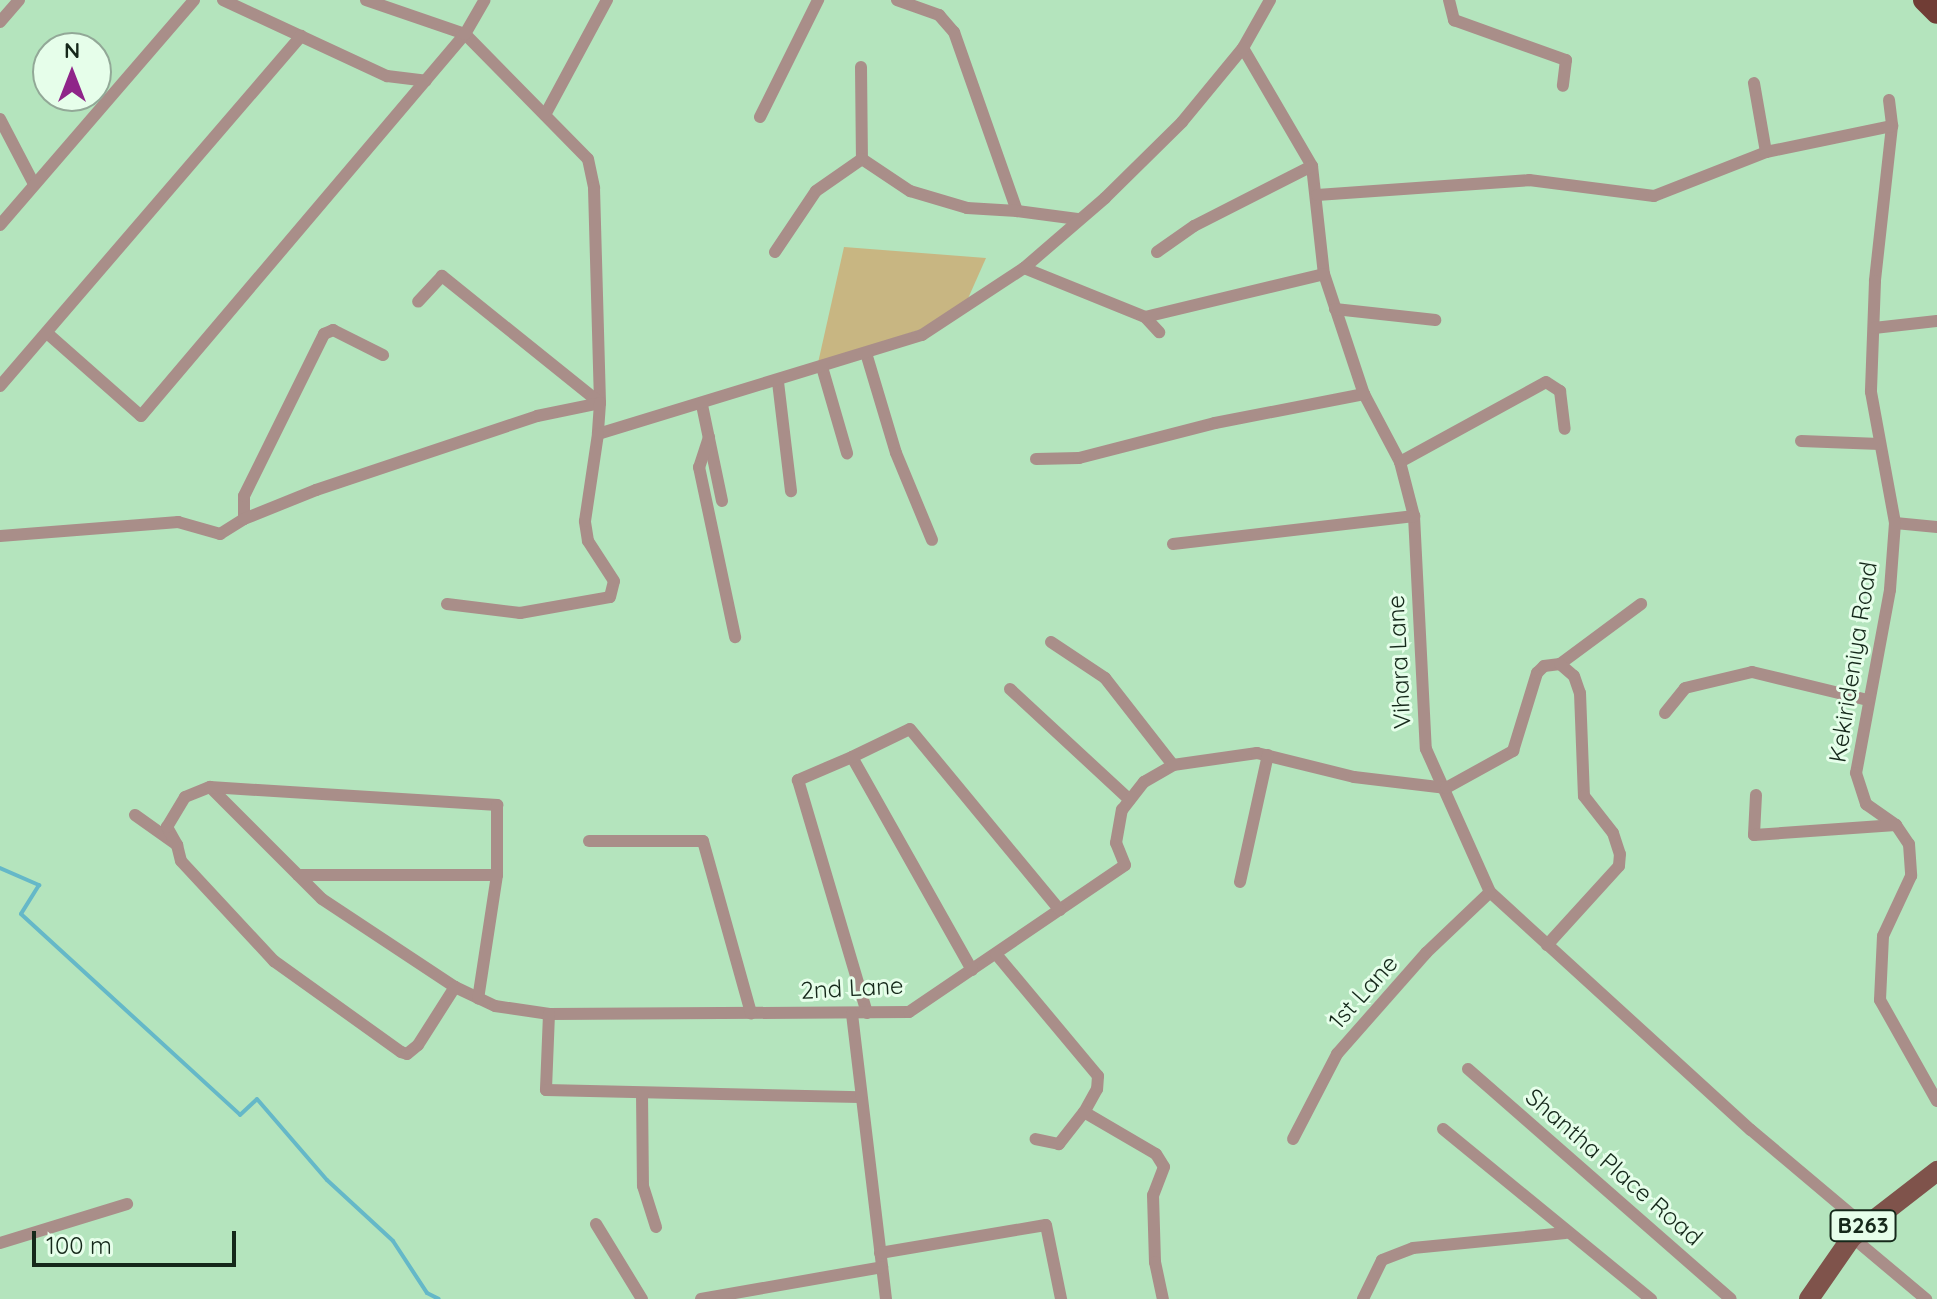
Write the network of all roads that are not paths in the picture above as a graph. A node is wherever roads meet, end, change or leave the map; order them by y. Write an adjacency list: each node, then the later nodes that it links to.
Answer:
1 (19, 0): 13 (street)
2 (194, 0): 29 (street)
3 (223, 0): 15 (street)
4 (366, 0): 14 (street)
5 (485, 0): 14 (street)
6 (607, 0): 22 (street)
7 (818, 0): 23 (street)
8 (897, 0): 31 (street)
9 (1270, 0): 16 (street)
10 (1449, 0): 20 (street)
11 (1924, 0): 12 (highway)
12 (1937, 13)
13 (0, 22)
14 (465, 34): 18 (street); 22 (street)
15 (301, 36): 18 (street); 45 (street)
16 (1243, 48): 28 (street, Vihara Lane); 32 (street)
17 (861, 67): 27 (street)
18 (426, 81): 45 (street)
19 (1754, 83): 26 (street)
20 (1563, 86)
21 (1889, 100): 25 (street, Kekirideniya Road)
22 (545, 115): 52 (street)
23 (760, 117)
24 (0, 119): 29 (street)
25 (1892, 126): 26 (street); 43 (street, Kekirideniya Road)
26 (1766, 152): 30 (street)
27 (862, 159): 31 (street); 34 (street)
28 (1312, 166): 30 (street, Vihara Lane); 35 (street)
29 (34, 184): 33 (street)
30 (1317, 195): 37 (street, Vihara Lane)
31 (1017, 211): 32 (street)
32 (1077, 219): 36 (street)
33 (0, 225)
34 (775, 252)
35 (1157, 252)
36 (1024, 268): 40 (street); 46 (street)
37 (1324, 274): 39 (street, Vihara Lane); 40 (street)
38 (418, 302): 52 (street)
39 (1335, 309): 41 (street); 51 (street, Vihara Lane)
40 (1145, 317): 44 (street)
41 (1435, 320)
42 (1937, 321): 43 (street)
43 (1874, 328): 58 (street, Kekirideniya Road)
44 (1159, 332)
45 (47, 333): 50 (street)
46 (866, 353): 48 (street); 69 (street)
47 (383, 355): 65 (street)
48 (822, 367): 49 (street); 59 (street)
49 (778, 382): 53 (street); 62 (street)
50 (0, 386)
51 (1364, 394): 60 (street); 61 (street, Vihara Lane)
52 (600, 403): 55 (street); 65 (street)
53 (702, 405): 55 (street); 56 (street)
54 (1565, 429): 61 (street)
55 (598, 434): 71 (street)
56 (709, 437): 63 (street); 73 (street)
57 (1801, 441): 58 (street)
58 (1880, 444): 66 (street, Kekirideniya Road)
59 (847, 453)
60 (1036, 459)
61 (1400, 462): 64 (street, Vihara Lane)
62 (791, 491)
63 (722, 501)
64 (1414, 516): 70 (street); 83 (street, Vihara Lane)
65 (244, 519): 68 (street)
66 (1895, 523): 67 (street); 77 (street, Kekirideniya Road)
67 (1937, 527)
68 (0, 536)
69 (932, 540)
70 (1173, 544)
71 (447, 604)
72 (1641, 604): 75 (street)
73 (735, 637)
74 (1051, 642): 81 (street)
75 (1560, 664): 83 (street); 95 (street)
76 (1010, 689): 85 (street)
77 (1868, 700): 78 (street); 87 (street, Kekirideniya Road)
78 (1665, 713)
79 (1268, 755): 81 (street, 2nd Lane); 83 (street, 2nd Lane); 92 (street)
80 (852, 757): 94 (street); 97 (street); 101 (street)
81 (1173, 765): 85 (street, 2nd Lane)
82 (210, 787): 89 (street); 90 (street, 2nd Lane); 91 (street)
83 (1446, 788): 93 (street, Vihara Lane)
84 (1756, 795): 87 (street)
85 (1130, 800): 94 (street, 2nd Lane)
86 (135, 815): 89 (street)
87 (1896, 825): 107 (street)
88 (589, 841): 100 (street)
89 (177, 845): 98 (street)
90 (298, 875): 91 (street); 98 (street, 2nd Lane)
91 (497, 875): 99 (street)
92 (1240, 882)
93 (1490, 892): 95 (street, Vihara Lane); 111 (street, 1st Lane)
94 (1060, 910): 96 (street, 2nd Lane)
95 (1547, 945): 116 (street, Vihara Lane)
96 (996, 954): 97 (street, 2nd Lane); 108 (street)
97 (972, 970): 101 (street, 2nd Lane)
98 (455, 987): 99 (street, 2nd Lane)
99 (478, 999): 102 (street, 2nd Lane)
100 (751, 1013): 102 (street, 2nd Lane); 103 (street, 2nd Lane)
101 (867, 1013): 103 (street, 2nd Lane)
102 (549, 1014): 105 (street)
103 (852, 1014): 106 (street)
104 (1468, 1069): 128 (street, Shantha Place Road)
105 (642, 1093): 106 (street); 115 (street)
106 (860, 1097): 119 (street)
107 (1937, 1101)
108 (1084, 1112): 110 (street); 125 (street)
109 (1443, 1129): 117 (street)
110 (1036, 1139)
111 (1293, 1139)
112 (1937, 1171): 116 (main road, B263)
113 (127, 1204): 118 (street)
114 (596, 1224): 121 (street)
115 (656, 1227)
116 (1858, 1231): 129 (main road, B263); 130 (street, Vihara Lane)
117 (1565, 1233): 126 (street); 127 (street)
118 (0, 1243)
119 (880, 1253): 120 (street); 124 (street)
120 (882, 1267): 122 (street); 123 (street)
121 (642, 1299)
122 (701, 1299)
123 (886, 1299)
124 (1061, 1299)
125 (1163, 1299)
126 (1363, 1299)
127 (1651, 1299)
128 (1731, 1299)
129 (1809, 1299)
130 (1926, 1299)

